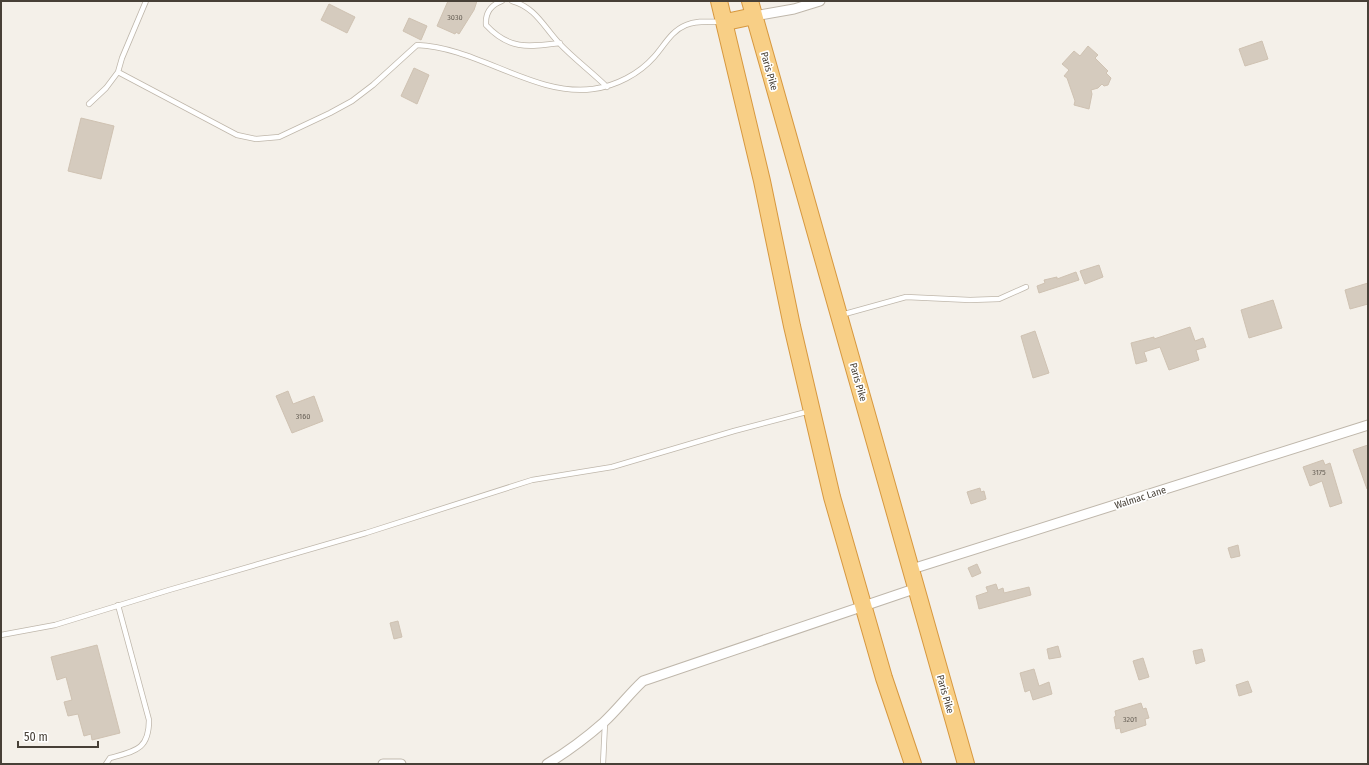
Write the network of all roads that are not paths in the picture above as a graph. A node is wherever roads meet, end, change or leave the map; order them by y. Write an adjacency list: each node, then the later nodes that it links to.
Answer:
1 (146, 1): 9 (lane)
2 (502, 1): 8 (lane)
3 (512, 1): 8 (lane)
4 (719, 1): 7 (highway)
5 (820, 1): 6 (street)
6 (752, 8): 7 (highway); 13 (highway, Paris Pike)
7 (726, 22): 10 (lane); 14 (highway)
8 (560, 43): 10 (lane)
9 (118, 72): 10 (lane); 11 (lane)
10 (607, 87)
11 (89, 104)
12 (1026, 287): 13 (lane)
13 (840, 315): 16 (highway, Paris Pike)
14 (812, 411): 18 (lane); 19 (highway)
15 (1368, 425): 16 (street, Walmac Lane)
16 (912, 569): 17 (highway, Paris Pike)
17 (917, 588): 19 (street); 28 (highway, Paris Pike)
18 (118, 605): 20 (lane); 22 (lane)
19 (864, 607): 21 (street); 27 (highway)
20 (1, 635)
21 (605, 721): 25 (street); 26 (lane)
22 (106, 764)
23 (384, 764): 24 (street)
24 (400, 764)
25 (547, 764)
26 (603, 764)
27 (913, 764)
28 (966, 764)

